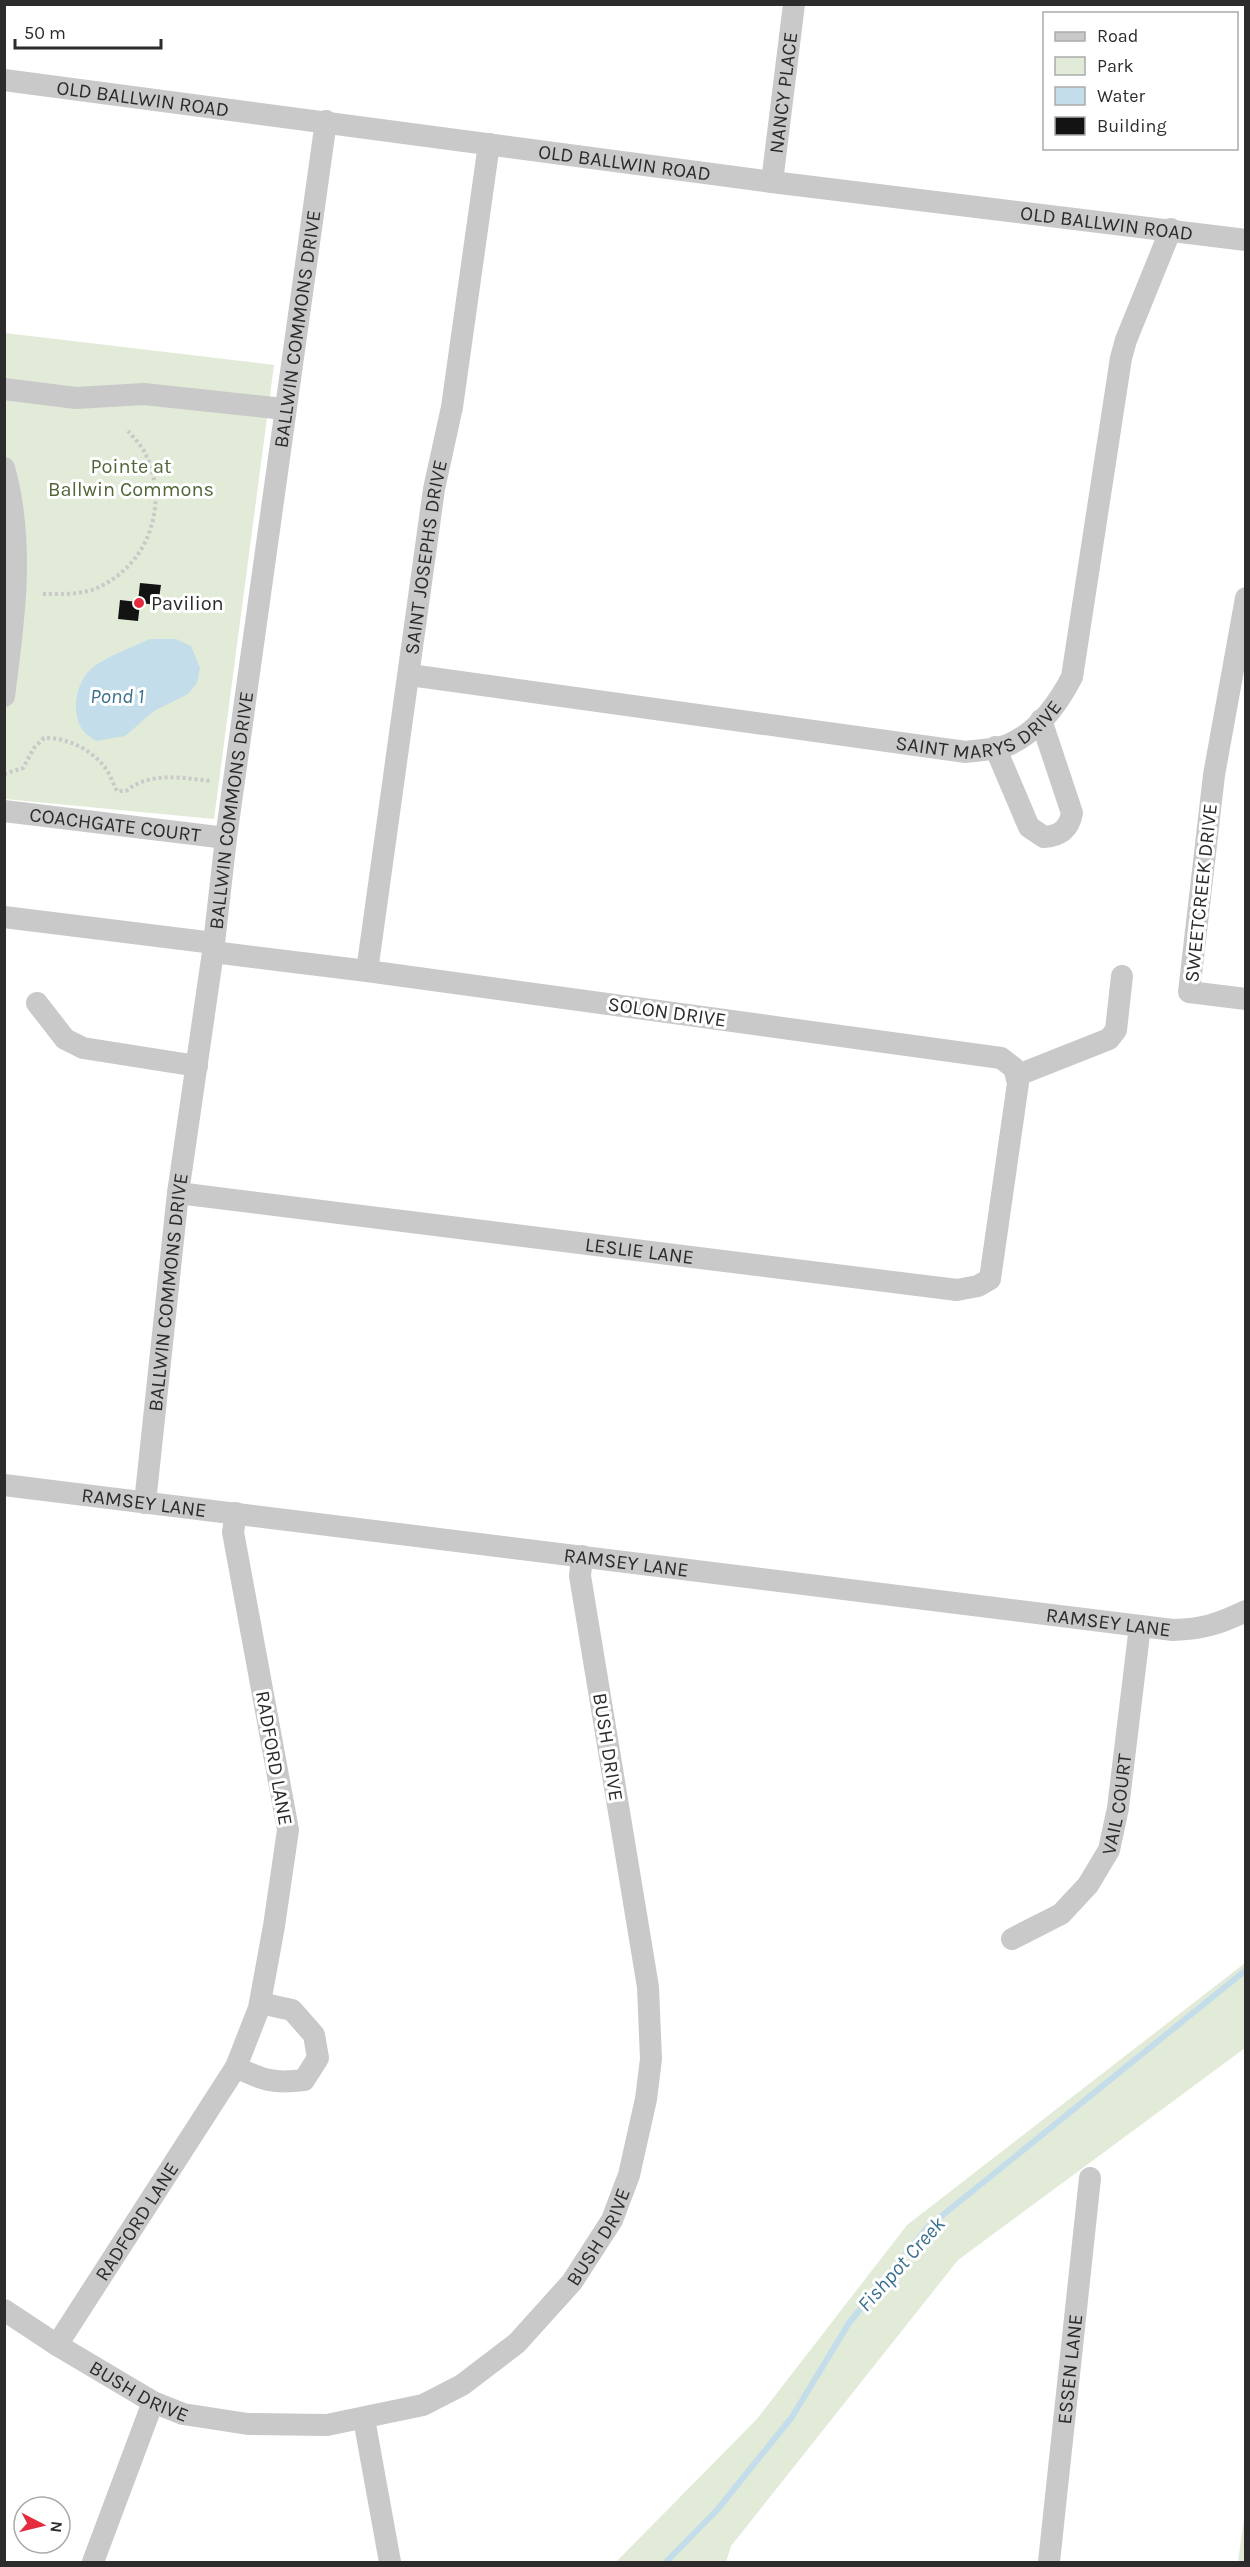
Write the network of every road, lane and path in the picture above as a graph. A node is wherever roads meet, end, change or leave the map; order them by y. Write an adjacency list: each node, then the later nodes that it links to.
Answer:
1 (794, 4): 5 (street, NANCY PLACE)
2 (4, 80): 3 (street, OLD BALLWIN ROAD)
3 (326, 121): 4 (street, OLD BALLWIN ROAD); 9 (street, BALLWIN COMMONS DRIVE)
4 (489, 144): 5 (street, OLD BALLWIN ROAD); 15 (street, SAINT JOSEPHS DRIVE)
5 (771, 182): 6 (street, OLD BALLWIN ROAD)
6 (1171, 229): 7 (street, OLD BALLWIN ROAD); 17 (street, SAINT MARYS DRIVE)
7 (1245, 240)
8 (4, 389): 9 (street)
9 (284, 409): 22 (street, BALLWIN COMMONS DRIVE)
10 (128, 431): 12 (path)
11 (4, 468): 14 (street)
12 (43, 594)
13 (1245, 598): 27 (street, SWEETCREEK DRIVE)
14 (9, 619): 16 (street)
15 (410, 675): 18 (street, SAINT MARYS DRIVE); 25 (street, SAINT JOSEPHS DRIVE)
16 (4, 696)
17 (1041, 720): 18 (street, SAINT MARYS DRIVE); 18 (street, SAINT MARYS DRIVE)
18 (995, 747)
19 (4, 774): 20 (path)
20 (212, 781)
21 (4, 811): 22 (street, COACHGATE COURT)
22 (226, 837): 24 (street, BALLWIN COMMONS DRIVE)
23 (4, 917): 24 (street, SOLON DRIVE)
24 (214, 948): 25 (street, SOLON DRIVE); 29 (street, BALLWIN COMMONS DRIVE)
25 (367, 971): 30 (street, SOLON DRIVE)
26 (1122, 976): 30 (street)
27 (1245, 999)
28 (37, 1003): 29 (street)
29 (197, 1066): 31 (street, BALLWIN COMMONS DRIVE)
30 (1018, 1075): 31 (street, LESLIE LANE)
31 (178, 1193): 33 (street, BALLWIN COMMONS DRIVE)
32 (4, 1485): 33 (street, RAMSEY LANE)
33 (145, 1503): 34 (street, RAMSEY LANE)
34 (236, 1513): 35 (street, RAMSEY LANE); 39 (street, RADFORD LANE)
35 (582, 1556): 37 (street, RAMSEY LANE); 45 (street, BUSH DRIVE)
36 (1245, 1611): 37 (street, RAMSEY LANE)
37 (1140, 1626): 38 (street, VAIL COURT)
38 (1012, 1939)
39 (260, 2003): 40 (street, RADFORD LANE); 40 (street)
40 (236, 2067): 43 (street, RADFORD LANE)
41 (1090, 2178): 48 (street, ESSEN LANE)
42 (4, 2310): 43 (street, BUSH DRIVE)
43 (57, 2345): 44 (street, BUSH DRIVE)
44 (153, 2402): 45 (street, BUSH DRIVE); 46 (street)
45 (364, 2419): 47 (street)
46 (93, 2562)
47 (390, 2562)
48 (1049, 2562)

